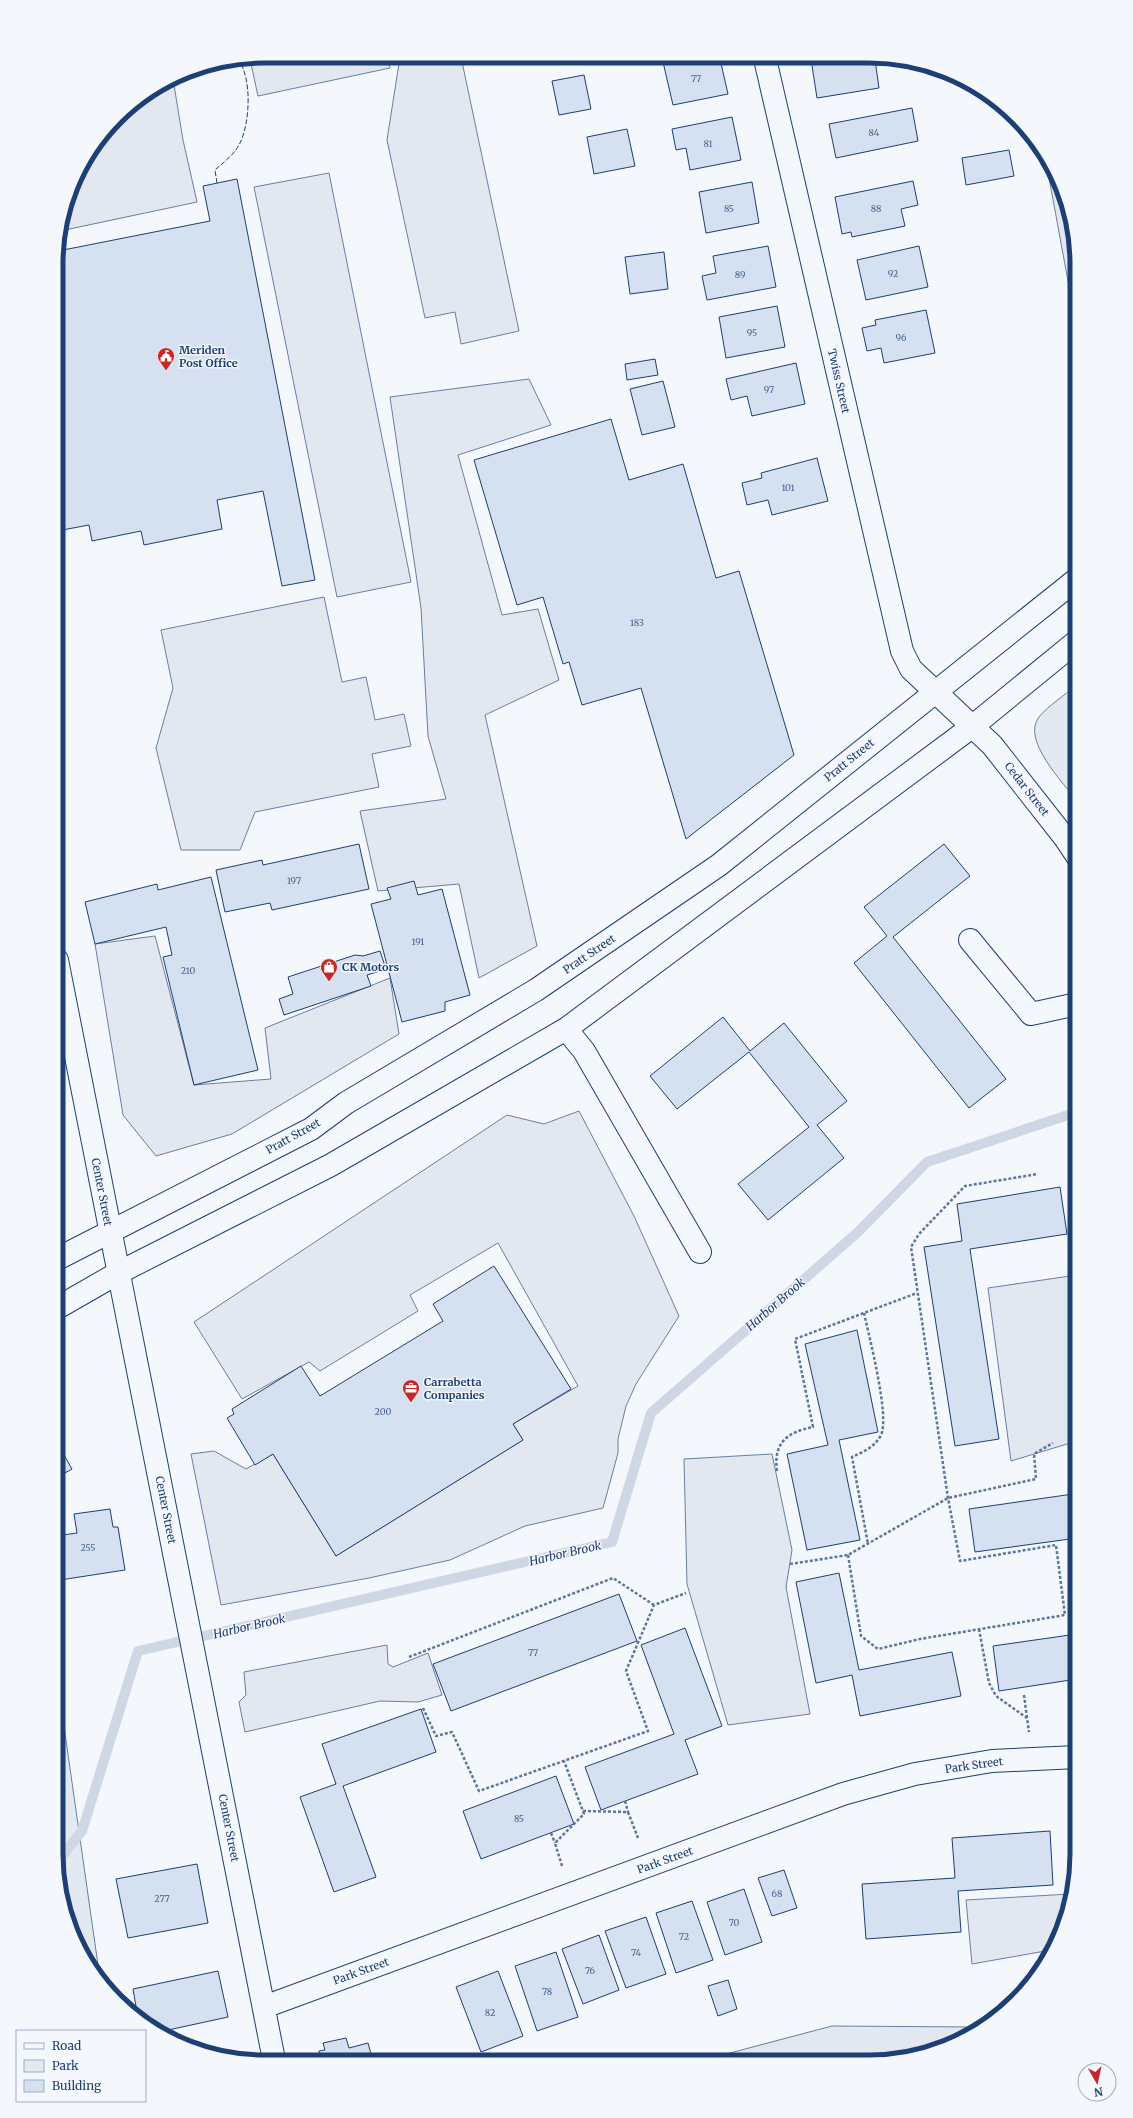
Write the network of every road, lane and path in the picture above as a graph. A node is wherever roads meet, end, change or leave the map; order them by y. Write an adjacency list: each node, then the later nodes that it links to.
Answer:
1 (766, 63): 4 (street, Twiss Street)
2 (1070, 585): 4 (street, Pratt Street)
3 (1070, 647): 5 (street)
4 (935, 692): 5 (street, Twiss Street); 12 (street, Pratt Street)
5 (973, 726): 6 (street, Cedar Street); 10 (street)
6 (1070, 846)
7 (970, 940): 9 (street)
8 (63, 991): 12 (street, Center Street)
9 (1070, 1006)
10 (566, 1029): 13 (street); 15 (street)
11 (1038, 1174): 16 (path)
12 (110, 1231): 14 (street, Pratt Street); 15 (street, Center Street)
13 (700, 1252)
14 (63, 1256)
15 (118, 1273): 17 (street); 42 (street, Center Street)
16 (917, 1293): 18 (path); 21 (path)
17 (63, 1305)
18 (864, 1313): 20 (path); 22 (path)
19 (1053, 1443): 21 (path)
20 (777, 1471)
21 (948, 1498): 22 (path); 27 (path)
22 (868, 1544): 23 (path)
23 (848, 1555): 24 (path); 27 (path)
24 (790, 1564)
25 (686, 1593): 26 (path)
26 (654, 1605): 28 (path); 34 (path)
27 (980, 1629): 31 (path)
28 (409, 1657)
29 (1024, 1694): 31 (path)
30 (423, 1708): 34 (path)
31 (1027, 1718): 32 (path)
32 (1029, 1734)
33 (1070, 1757): 42 (street, Park Street)
34 (564, 1761): 36 (path)
35 (625, 1801): 37 (path)
36 (583, 1811): 37 (path); 40 (path)
37 (628, 1812): 39 (path)
38 (551, 1833): 40 (path)
39 (638, 1838)
40 (555, 1843): 41 (path)
41 (562, 1866)
42 (264, 2007): 43 (street, Center Street)
43 (273, 2055)

